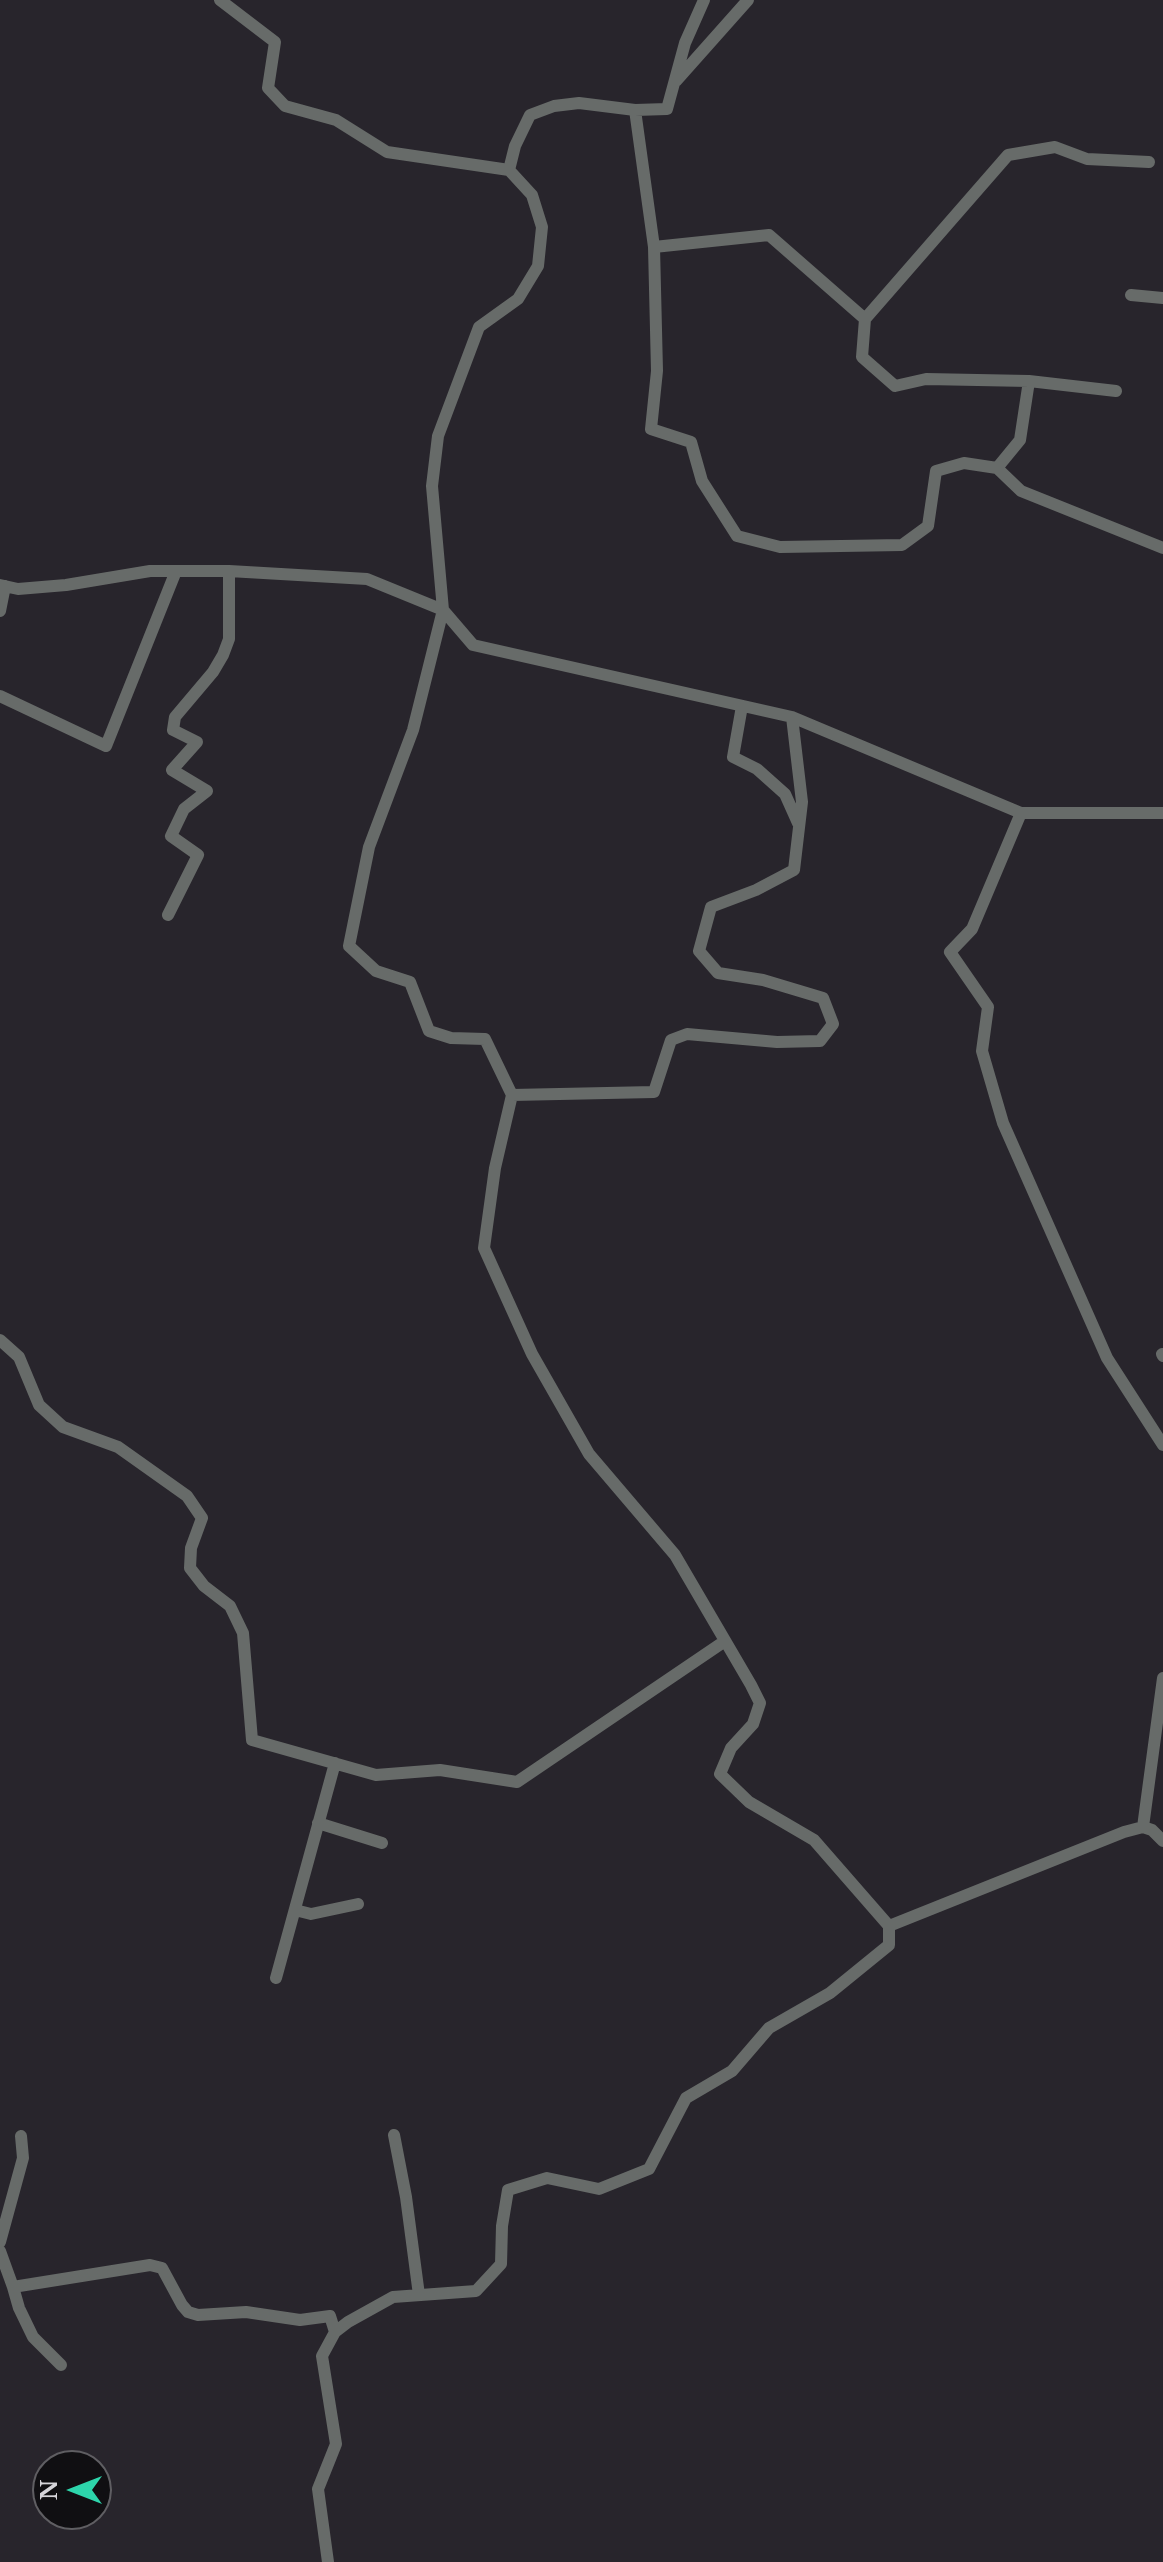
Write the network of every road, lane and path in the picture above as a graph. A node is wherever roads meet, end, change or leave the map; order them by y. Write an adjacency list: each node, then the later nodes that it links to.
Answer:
1 (220, 0): 7 (street)
2 (704, 0): 4 (street)
3 (748, 0): 4 (street)
4 (674, 83): 5 (street)
5 (635, 110): 7 (street); 8 (street)
6 (1149, 162): 11 (street)
7 (509, 170): 19 (street)
8 (654, 247): 11 (street); 14 (street)
9 (1131, 295): 10 (street)
10 (1163, 298)
11 (865, 319): 12 (street)
12 (1029, 381): 13 (street); 14 (street)
13 (1116, 391)
14 (997, 468): 15 (street)
15 (1163, 548)
16 (176, 571): 17 (street); 18 (street); 21 (street)
17 (229, 571): 19 (street); 27 (street)
18 (3, 586): 20 (street)
19 (443, 610): 22 (street); 28 (street)
20 (0, 611)
21 (0, 696)
22 (742, 706): 23 (street); 26 (street)
23 (792, 717): 24 (street); 26 (street)
24 (1021, 813): 25 (street); 30 (street)
25 (1163, 813)
26 (799, 826): 28 (street)
27 (168, 915)
28 (512, 1095): 31 (street)
29 (0, 1340): 33 (street)
30 (1162, 1437)
31 (725, 1641): 33 (street); 40 (street)
32 (1163, 1678): 35 (street)
33 (335, 1763): 34 (street)
34 (318, 1823): 37 (street); 39 (street)
35 (1153, 1826): 36 (street); 40 (street)
36 (1163, 1841)
37 (382, 1843)
38 (358, 1904): 39 (street)
39 (295, 1910): 41 (street)
40 (889, 1926): 47 (street)
41 (276, 1978)
42 (394, 2135): 47 (street)
43 (21, 2136): 44 (street)
44 (0, 2242)
45 (0, 2251): 46 (street)
46 (13, 2287): 48 (street); 49 (street)
47 (419, 2295): 48 (street)
48 (335, 2332): 50 (street)
49 (61, 2365)
50 (328, 2562)

